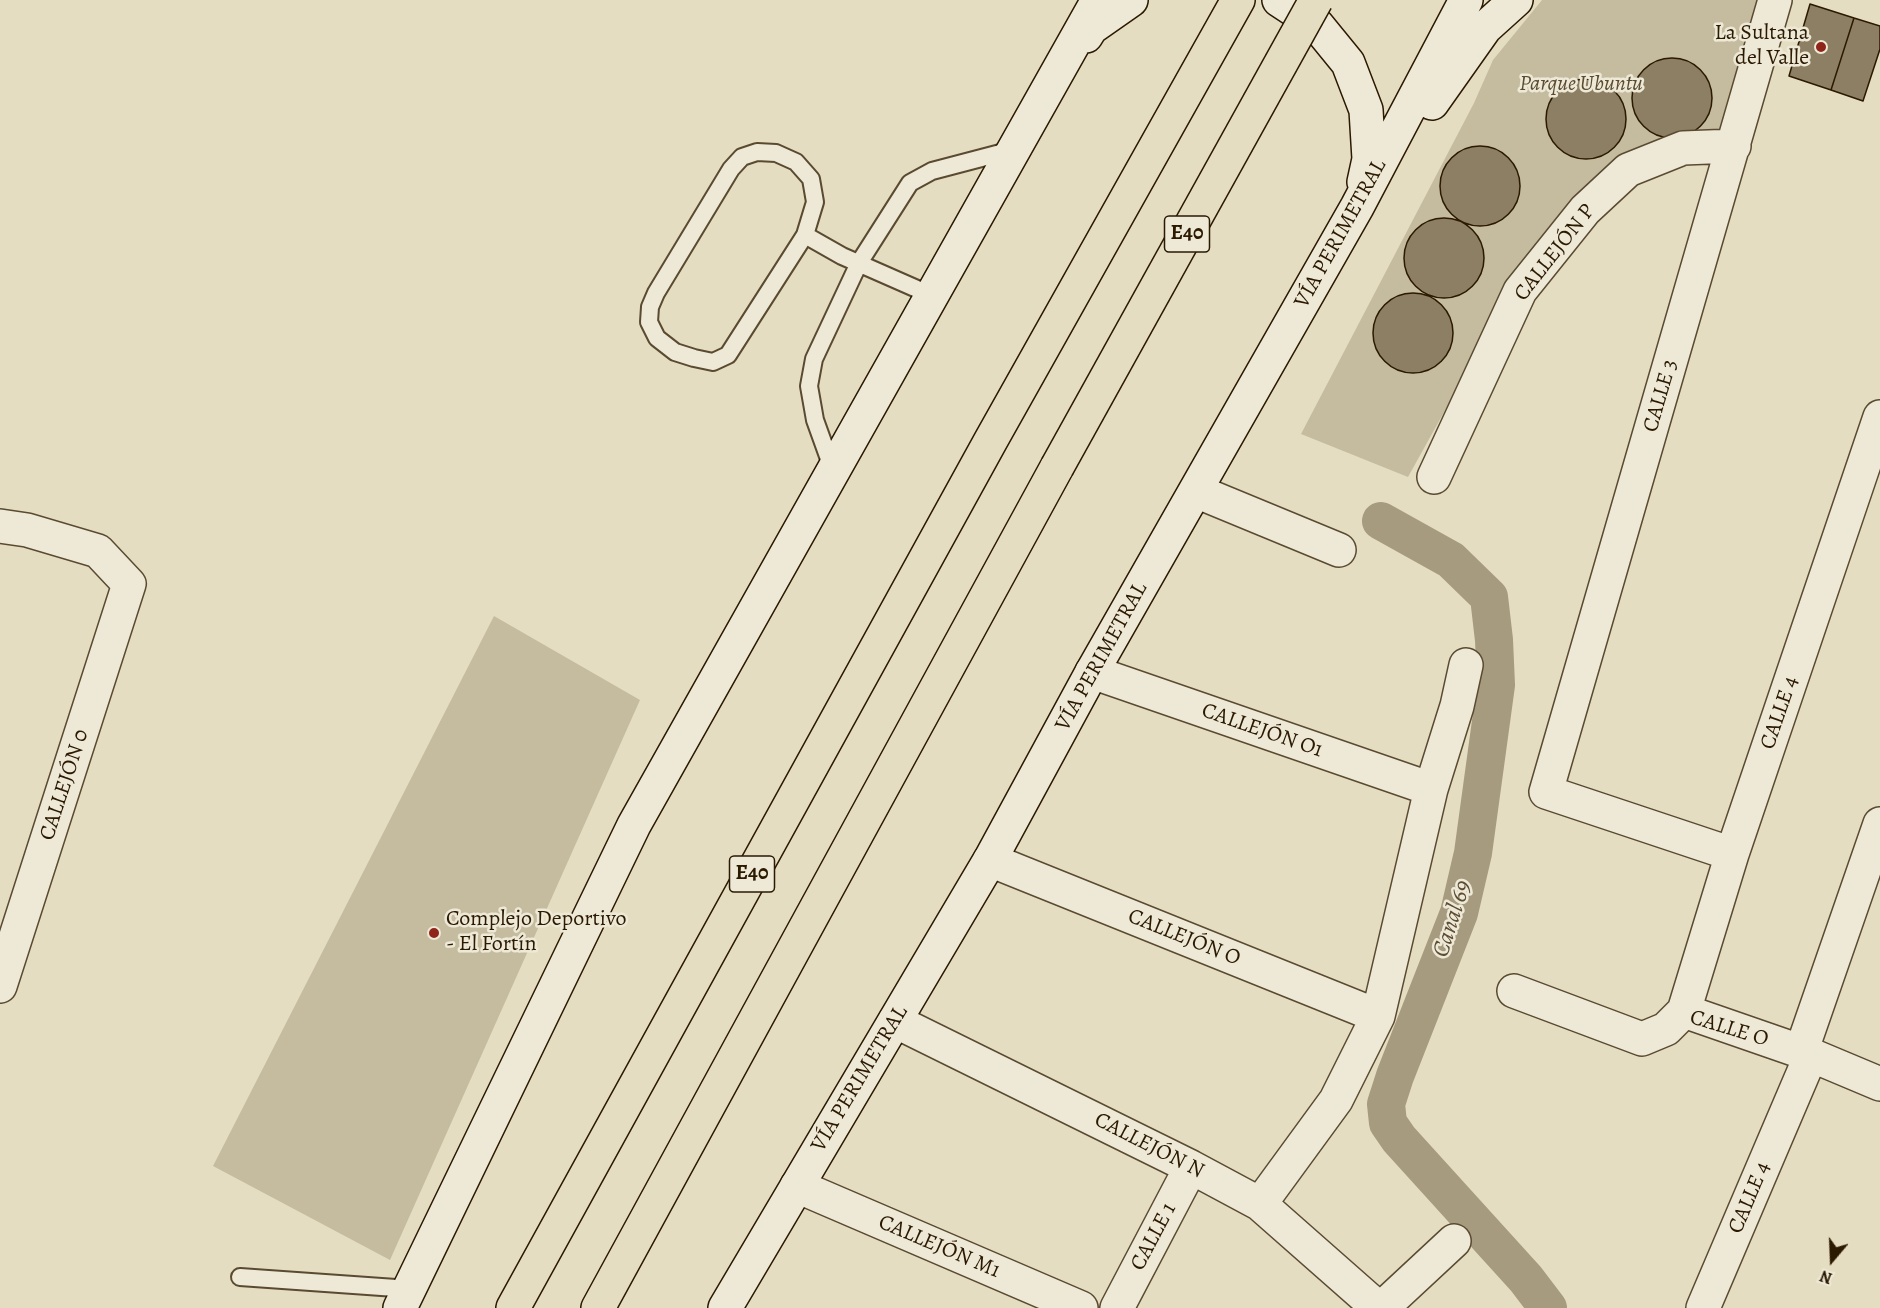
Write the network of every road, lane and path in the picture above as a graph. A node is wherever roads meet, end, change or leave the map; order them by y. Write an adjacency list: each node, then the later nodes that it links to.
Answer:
1 (1098, 0): 9 (street)
2 (1131, 0): 9 (street)
3 (1238, 0): 41 (highway, E40)
4 (1279, 0): 12 (street)
5 (1316, 0): 42 (highway, E40, bridge)
6 (1466, 0): 12 (street, VÍA PERIMETRAL)
7 (1516, 0): 12 (street)
8 (1775, 0): 10 (street, CALLE 3)
9 (1062, 68): 11 (street)
10 (1734, 146): 18 (street, CALLEJÓN P); 26 (street, CALLE 3)
11 (1016, 149): 14 (lane); 15 (street)
12 (1357, 207): 19 (street, VÍA PERIMETRAL)
13 (805, 235): 13 (lane); 14 (lane)
14 (859, 263): 15 (lane); 17 (lane)
15 (933, 296): 17 (street)
16 (1880, 417): 26 (street, CALLE 4)
17 (834, 471): 40 (street)
18 (1434, 477)
19 (1196, 491): 21 (street); 23 (street, VÍA PERIMETRAL)
20 (0, 526): 28 (street, CALLEJÓN 0)
21 (1339, 550)
22 (1466, 665): 24 (street)
23 (1092, 672): 24 (street, CALLEJÓN O1); 27 (street, VÍA PERIMETRAL)
24 (1431, 789): 31 (street)
25 (1880, 824): 33 (street, CALLE 4)
26 (1732, 854): 30 (street, CALLE 4)
27 (990, 860): 31 (street, CALLEJÓN O); 32 (street, VÍA PERIMETRAL)
28 (0, 986)
29 (1514, 991): 30 (street, CALLE O)
30 (1684, 1011): 33 (street, CALLE O)
31 (1377, 1016): 37 (street)
32 (895, 1021): 35 (street, CALLEJÓN N); 36 (street, VÍA PERIMETRAL)
33 (1806, 1054): 34 (street, CALLE O); 47 (street, CALLE 4)
34 (1880, 1084)
35 (1191, 1167): 37 (street, CALLEJÓN N); 45 (street, CALLE 1)
36 (797, 1186): 43 (street, VÍA PERIMETRAL); 44 (street, CALLEJÓN M1)
37 (1260, 1204): 46 (street, CALLEJÓN N)
38 (1454, 1241): 46 (street)
39 (240, 1277): 40 (lane)
40 (405, 1298)
41 (513, 1308)
42 (598, 1308)
43 (725, 1308)
44 (1081, 1308)
45 (1117, 1308)
46 (1380, 1308)
47 (1703, 1308)

